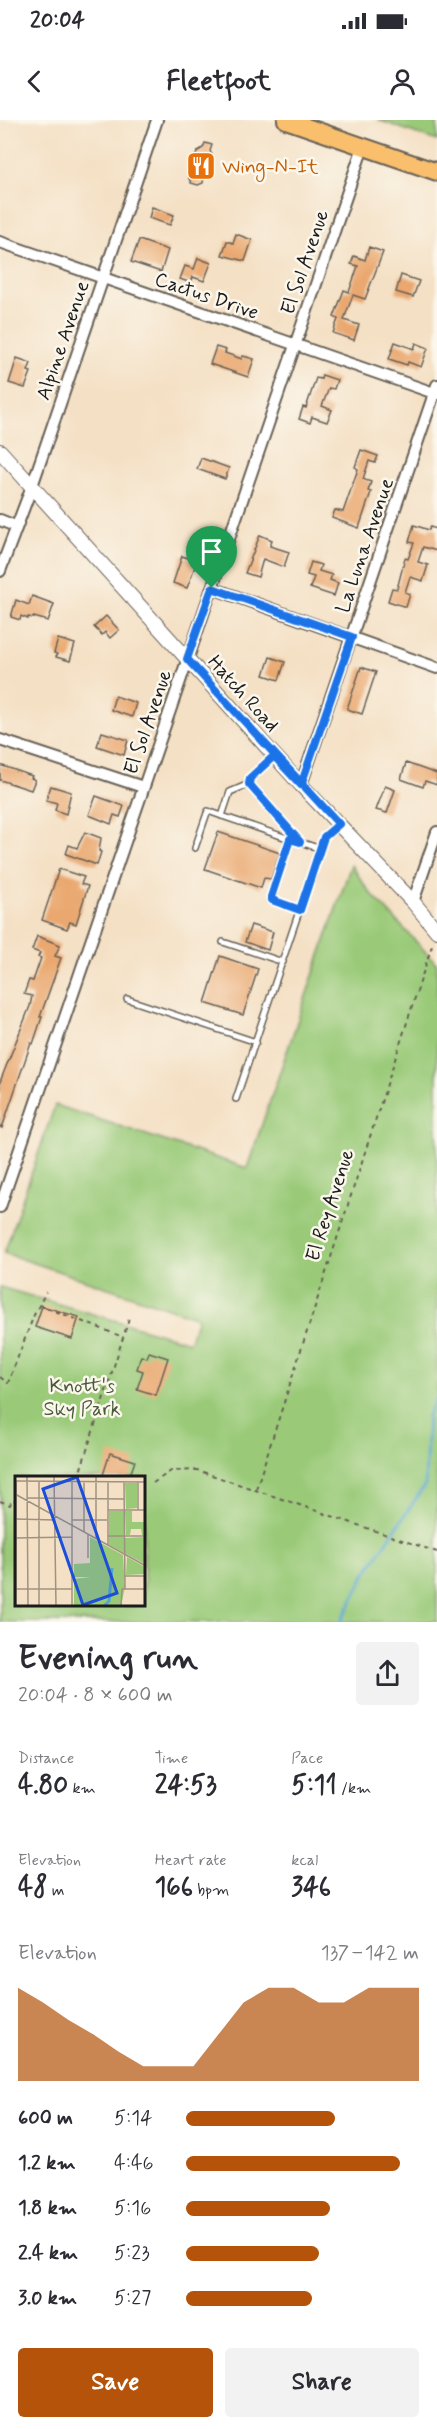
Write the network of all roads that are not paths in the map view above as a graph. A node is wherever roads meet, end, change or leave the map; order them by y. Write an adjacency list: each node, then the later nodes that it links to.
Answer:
1 (157, 120): 6 (street, Alpine Avenue)
2 (286, 120): 3 (main road)
3 (363, 147): 4 (main road); 7 (street, El Sol Avenue)
4 (437, 172)
5 (0, 242): 6 (street, Cactus Drive)
6 (102, 278): 7 (street, Cactus Drive); 10 (street, Alpine Avenue)
7 (295, 344): 8 (street, Cactus Drive); 14 (street, El Sol Avenue)
8 (436, 391): 15 (street, La Luna Avenue)
9 (0, 452): 10 (street, Hatch Road)
10 (32, 486): 12 (street, Alpine Avenue); 16 (street, Hatch Road)
11 (0, 520): 12 (street)
12 (15, 526): 13 (street, Alpine Avenue)
13 (0, 571)
14 (212, 588): 15 (street); 16 (street, El Sol Avenue)
15 (352, 637): 17 (street); 21 (street, La Luna Avenue)
16 (187, 659): 19 (street, Hatch Road); 22 (street, El Sol Avenue)
17 (437, 668)
18 (0, 741): 22 (street)
19 (274, 756): 20 (lane); 21 (street, Hatch Road)
20 (249, 784): 23 (lane); 27 (lane)
21 (301, 785): 24 (street, Hatch Road)
22 (143, 788): 38 (street, El Sol Avenue)
23 (222, 816): 26 (lane); 28 (lane)
24 (339, 824): 29 (lane); 30 (street, Hatch Road)
25 (437, 832): 30 (street)
26 (290, 839): 27 (lane); 31 (lane)
27 (300, 842): 29 (lane)
28 (195, 848)
29 (321, 849): 31 (lane)
30 (413, 902): 32 (street, Hatch Road)
31 (300, 910): 34 (lane)
32 (437, 931)
33 (223, 942): 34 (lane)
34 (283, 962): 36 (lane)
35 (127, 999): 36 (lane)
36 (256, 1042): 37 (lane)
37 (236, 1100)
38 (0, 1207)

